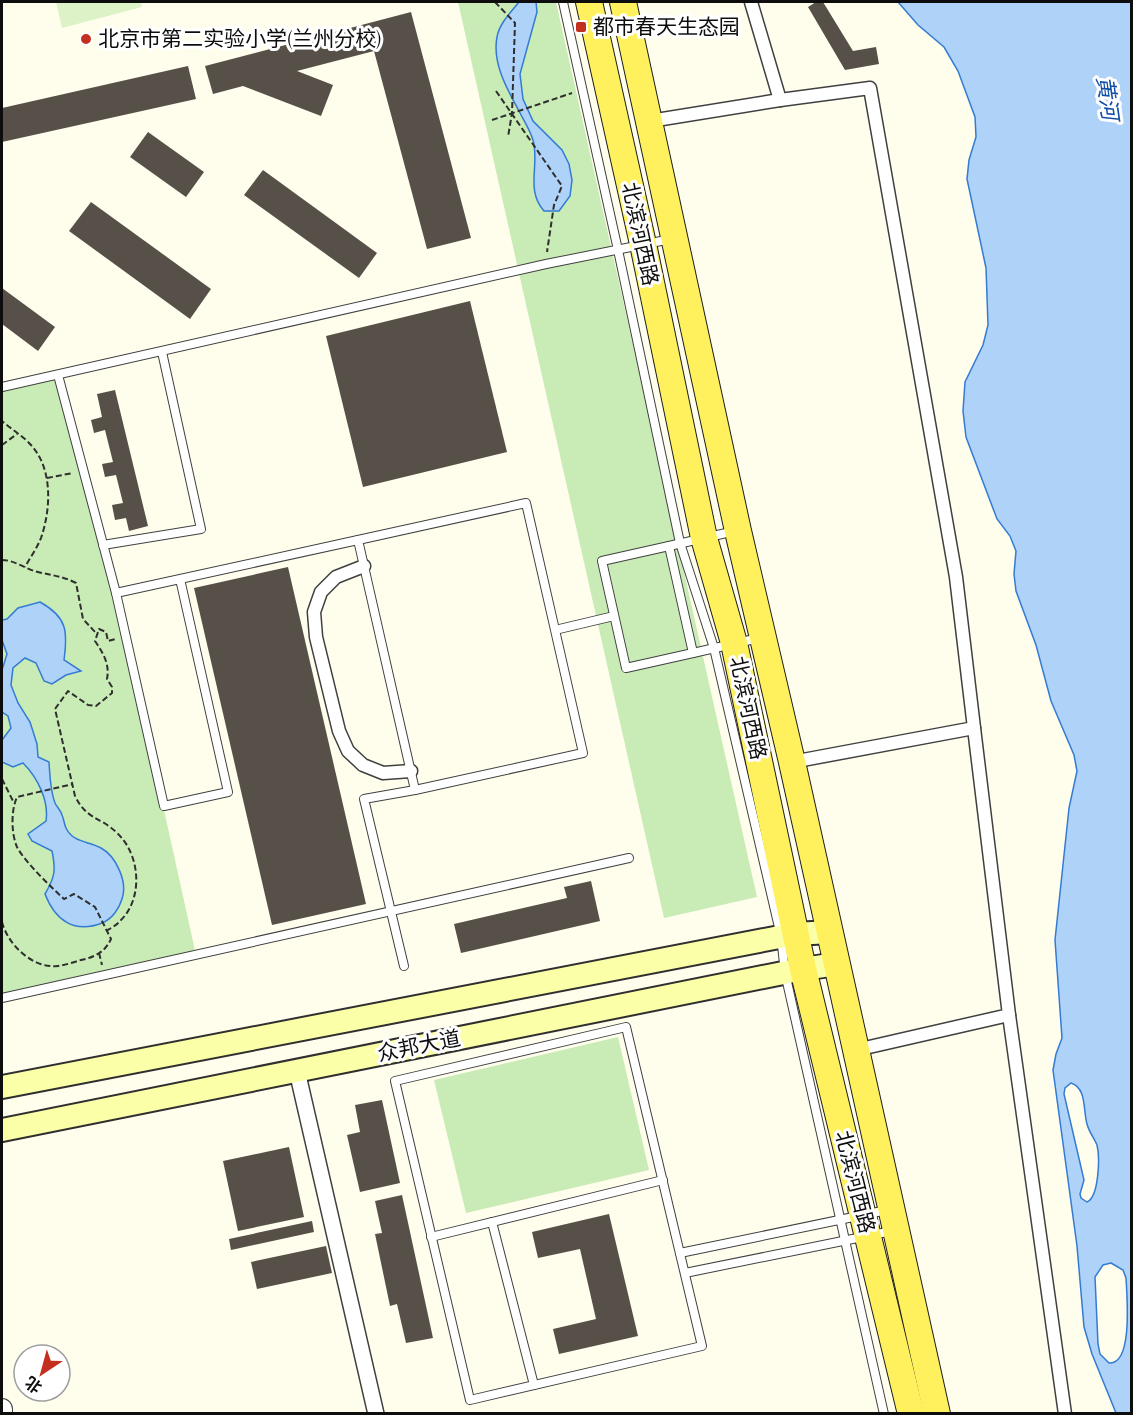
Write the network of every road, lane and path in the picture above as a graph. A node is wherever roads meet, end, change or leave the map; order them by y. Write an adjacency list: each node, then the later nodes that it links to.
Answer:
1 (495, 2): 9 (path)
2 (563, 2): 6 (lane)
3 (589, 2): 14 (main road, 北滨河西路)
4 (623, 2): 11 (main road, 北滨河西路)
5 (751, 2): 8 (street)
6 (582, 90): 9 (path); 14 (lane)
7 (496, 91): 9 (path)
8 (780, 100): 11 (street); 41 (street)
9 (513, 113): 10 (path); 12 (path); 15 (path)
10 (492, 120)
11 (650, 121): 13 (main road, 北滨河西路)
12 (508, 137)
13 (676, 238): 14 (lane); 24 (main road, 北滨河西路)
14 (631, 247): 15 (lane); 26 (main road, 北滨河西路)
15 (546, 264): 16 (lane)
16 (162, 352): 17 (lane); 27 (lane)
17 (58, 375): 18 (lane); 22 (lane)
18 (2, 387)
19 (2, 418): 20 (path)
20 (17, 434): 21 (path); 23 (path)
21 (2, 445)
22 (83, 471): 23 (path); 27 (lane)
23 (46, 478): 31 (path)
24 (738, 531): 26 (lane); 37 (main road, 北滨河西路)
25 (358, 540): 30 (lane); 32 (lane); 35 (lane)
26 (692, 541): 28 (lane); 39 (main road, 北滨河西路)
27 (103, 545): 33 (lane)
28 (669, 546): 34 (lane); 40 (lane)
29 (2, 560): 31 (path)
30 (364, 566): 43 (lane); 43 (street)
31 (25, 567): 36 (path)
32 (180, 579): 33 (lane); 38 (lane)
33 (116, 593): 38 (lane)
34 (615, 616): 35 (lane); 40 (lane)
35 (555, 630): 46 (lane)
36 (97, 634): 38 (path); 45 (path)
37 (762, 637): 39 (lane); 42 (main road, 北滨河西路)
38 (126, 638)
39 (724, 645): 40 (lane); 53 (main road, 北滨河西路)
40 (693, 652)
41 (974, 728): 42 (street); 58 (street)
42 (792, 762): 52 (main road, 北滨河西路)
43 (411, 771): 46 (lane)
44 (2, 779): 47 (path)
45 (73, 784): 47 (path); 51 (path)
46 (415, 790): 49 (lane)
47 (14, 803): 51 (path)
48 (629, 858): 49 (lane)
49 (391, 911): 55 (lane); 57 (lane)
50 (2, 922): 51 (path)
51 (106, 932)
52 (830, 932): 53 (main road, 众邦大道); 54 (main road, 北滨河西路)
53 (788, 935): 56 (main road, 北滨河西路); 61 (main road, 众邦大道)
54 (837, 964): 56 (main road, 众邦大道); 59 (main road, 北滨河西路)
55 (404, 966)
56 (794, 971): 60 (main road, 众邦大道); 66 (main road, 北滨河西路)
57 (2, 998)
58 (1009, 1016): 59 (street); 77 (street)
59 (856, 1050): 64 (main road, 北滨河西路)
60 (297, 1071): 62 (main road, 众邦大道); 73 (street)
61 (2, 1087)
62 (2, 1130)
63 (663, 1180): 65 (lane); 67 (lane); 68 (lane)
64 (894, 1219): 66 (lane); 66 (lane); 76 (main road, 北滨河西路)
65 (492, 1222): 67 (lane); 70 (lane)
66 (855, 1228): 68 (lane); 69 (lane); 74 (lane); 75 (main road, 北滨河西路)
67 (431, 1237): 70 (lane)
68 (680, 1253): 69 (lane)
69 (685, 1273): 70 (lane)
70 (534, 1385)
71 (2, 1409): 72 (street)
72 (2, 1413)
73 (376, 1413)
74 (884, 1413)
75 (911, 1413)
76 (937, 1413)
77 (1065, 1413)

